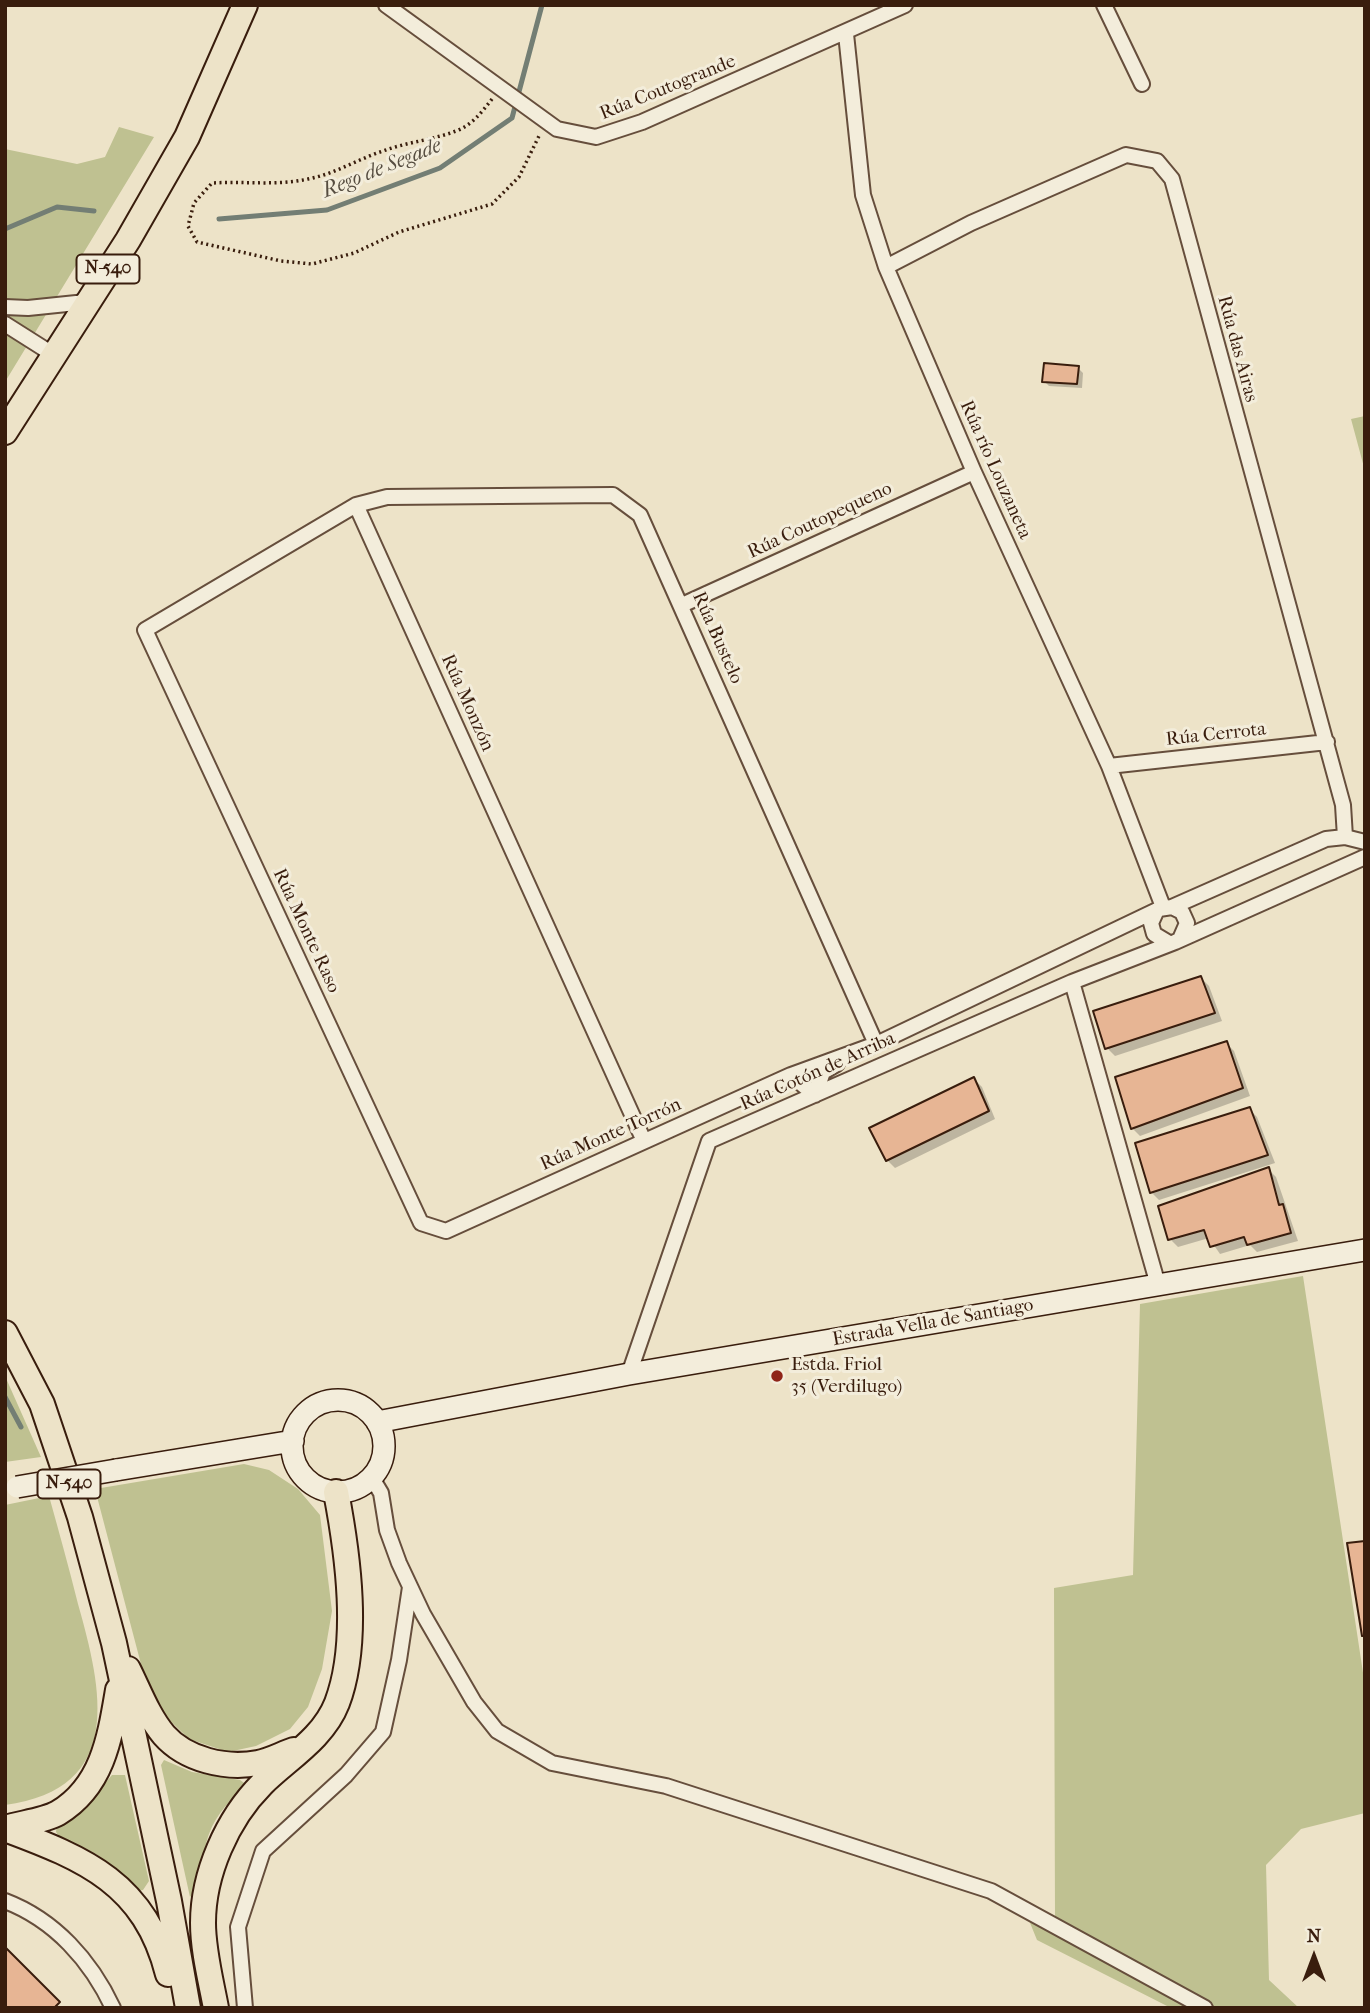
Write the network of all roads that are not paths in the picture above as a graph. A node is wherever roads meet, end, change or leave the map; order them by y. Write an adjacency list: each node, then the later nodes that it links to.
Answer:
1 (245, 5): 8 (highway, N-540)
2 (386, 5): 5 (street, Rúa Coutogrande)
3 (905, 5): 5 (street, Rúa Coutogrande)
4 (1104, 5): 6 (street)
5 (846, 34): 7 (street, Rúa río Louzaneta)
6 (1142, 84)
7 (886, 267): 13 (street, Rúa río Louzaneta); 16 (street, Rúa das Airas)
8 (86, 302): 9 (street); 11 (highway, N-540)
9 (5, 307)
10 (5, 324): 11 (street)
11 (54, 355): 12 (highway, N-540)
12 (5, 432)
13 (974, 472): 15 (street, Rúa Coutopequeno); 17 (street, Rúa río Louzaneta)
14 (356, 505): 15 (street, Rúa Bustelo); 28 (street, Rúa Monzón); 29 (street, Rúa Monte Raso)
15 (682, 606): 25 (street, Rúa Bustelo)
16 (1327, 742): 17 (street, Rúa Cerrota); 19 (street, Rúa das Airas)
17 (1109, 766): 22 (street, Rúa río Louzaneta)
18 (1326, 839): 19 (street, Rúa Monte Torrón); 21 (street); 22 (street, Rúa Monte Torrón)
19 (1356, 840): 21 (street)
20 (1365, 857): 21 (street, Rúa Cotón de Arriba)
21 (1340, 867): 23 (street, Rúa Cotón de Arriba)
22 (1164, 909): 23 (street); 23 (street); 25 (street, Rúa Monte Torrón)
23 (1174, 941): 24 (street, Rúa Cotón de Arriba)
24 (1072, 982): 27 (street, Rúa Cotón de Arriba); 31 (street)
25 (876, 1044): 26 (street, Rúa Monte Torrón); 27 (street, Rúa Monte Torrón)
26 (791, 1075): 27 (street); 28 (street, Rúa Monte Torrón)
27 (815, 1095): 33 (street, Rúa Cotón de Arriba)
28 (644, 1141): 29 (street, Rúa Monte Torrón)
29 (446, 1231)
30 (1365, 1250): 31 (main road, Estrada Vella de Santiago)
31 (1158, 1285): 33 (main road, Estrada Vella de Santiago)
32 (5, 1333): 40 (highway, N-540)
33 (629, 1374): 34 (main road, Estrada Vella de Santiago)
34 (377, 1422): 35 (main road); 36 (main road)
35 (293, 1441): 37 (main road, bridge); 38 (main road)
36 (372, 1478): 38 (main road); 39 (street)
37 (9, 1490)
38 (337, 1492): 42 (highway)
39 (410, 1586): 51 (street); 52 (street)
40 (114, 1643): 41 (highway, N-540); 42 (highway)
41 (120, 1675): 43 (highway); 45 (highway, N-540)
42 (307, 1746): 50 (highway)
43 (5, 1828): 47 (highway)
44 (5, 1901): 46 (street)
45 (169, 1901): 48 (highway, N-540); 49 (highway, N-540)
46 (113, 2008)
47 (176, 2008)
48 (188, 2008)
49 (202, 2008)
50 (216, 2008)
51 (245, 2008)
52 (1205, 2008)

